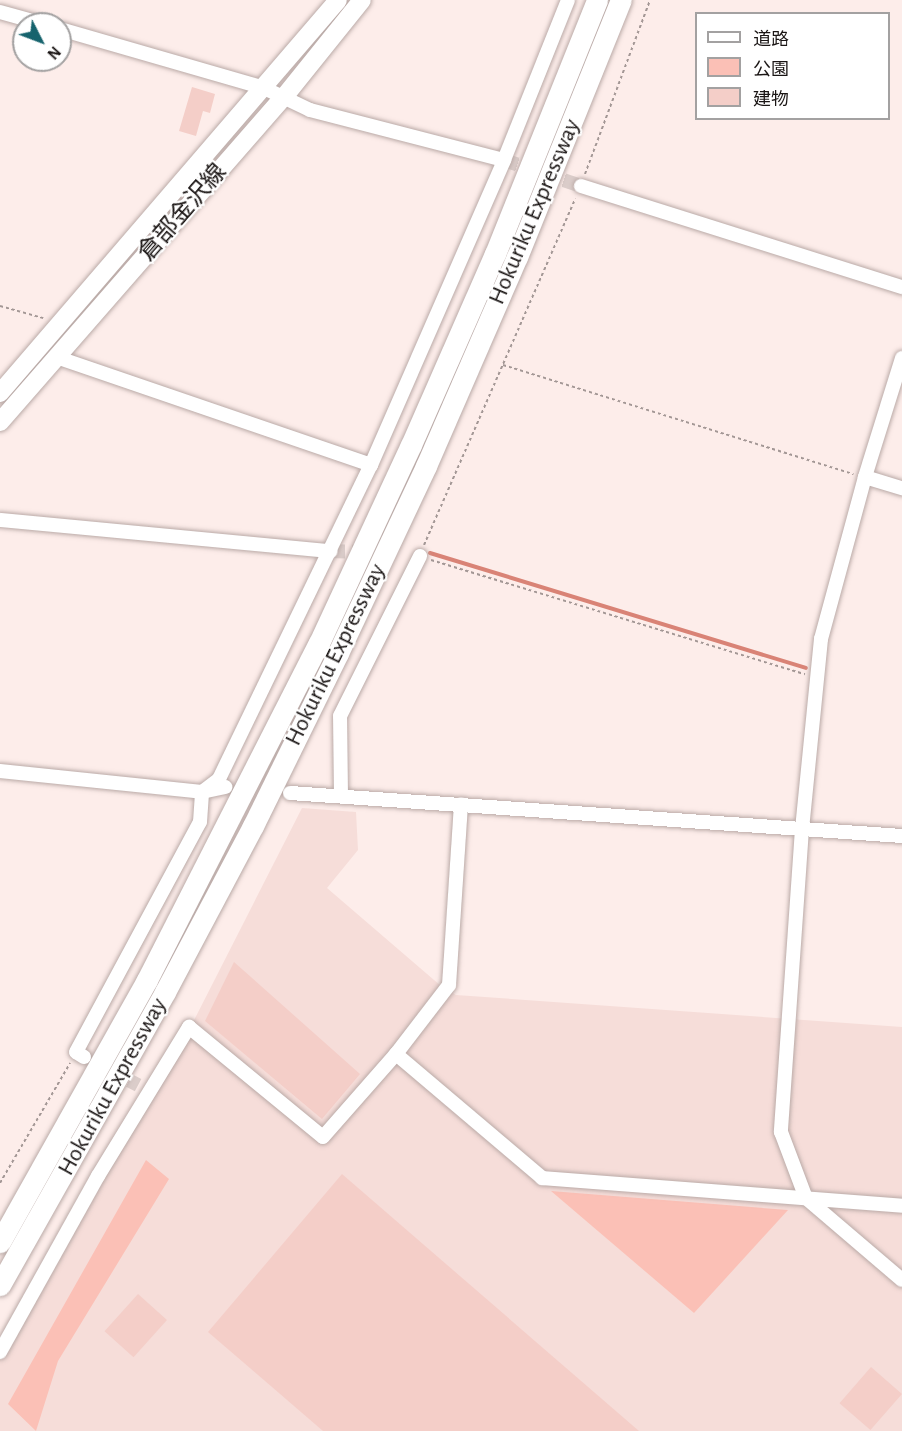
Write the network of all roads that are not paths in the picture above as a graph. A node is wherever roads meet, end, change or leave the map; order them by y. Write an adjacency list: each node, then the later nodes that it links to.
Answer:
1 (338, 0): 7 (main road, 倉部金沢線)
2 (362, 0): 8 (main road, 倉部金沢線)
3 (568, 0): 9 (street)
4 (597, 0): 34 (highway, Hokuriku Expressway)
5 (621, 0): 36 (highway, Hokuriku Expressway)
6 (72, 32): 7 (street)
7 (264, 88): 8 (street); 14 (main road, 倉部金沢線)
8 (284, 97): 9 (street); 12 (main road, 倉部金沢線)
9 (504, 160): 16 (street)
10 (581, 186): 11 (street)
11 (902, 287)
12 (56, 357): 15 (main road, 倉部金沢線); 16 (street)
13 (902, 358): 17 (street)
14 (0, 393)
15 (0, 423)
16 (372, 465): 20 (street)
17 (865, 477): 18 (street); 28 (street)
18 (902, 488)
19 (0, 520): 20 (street)
20 (331, 551): 24 (street)
21 (420, 556): 26 (street)
22 (0, 771): 24 (street)
23 (225, 787): 24 (street)
24 (202, 792): 31 (street)
25 (290, 793): 26 (street)
26 (340, 795): 27 (street)
27 (461, 804): 28 (street); 30 (street)
28 (802, 829): 29 (street); 32 (street)
29 (902, 836)
30 (396, 1054): 32 (street); 37 (street)
31 (80, 1055)
32 (806, 1198): 33 (street); 35 (street)
33 (902, 1206)
34 (0, 1242)
35 (902, 1280)
36 (0, 1285)
37 (0, 1352)

